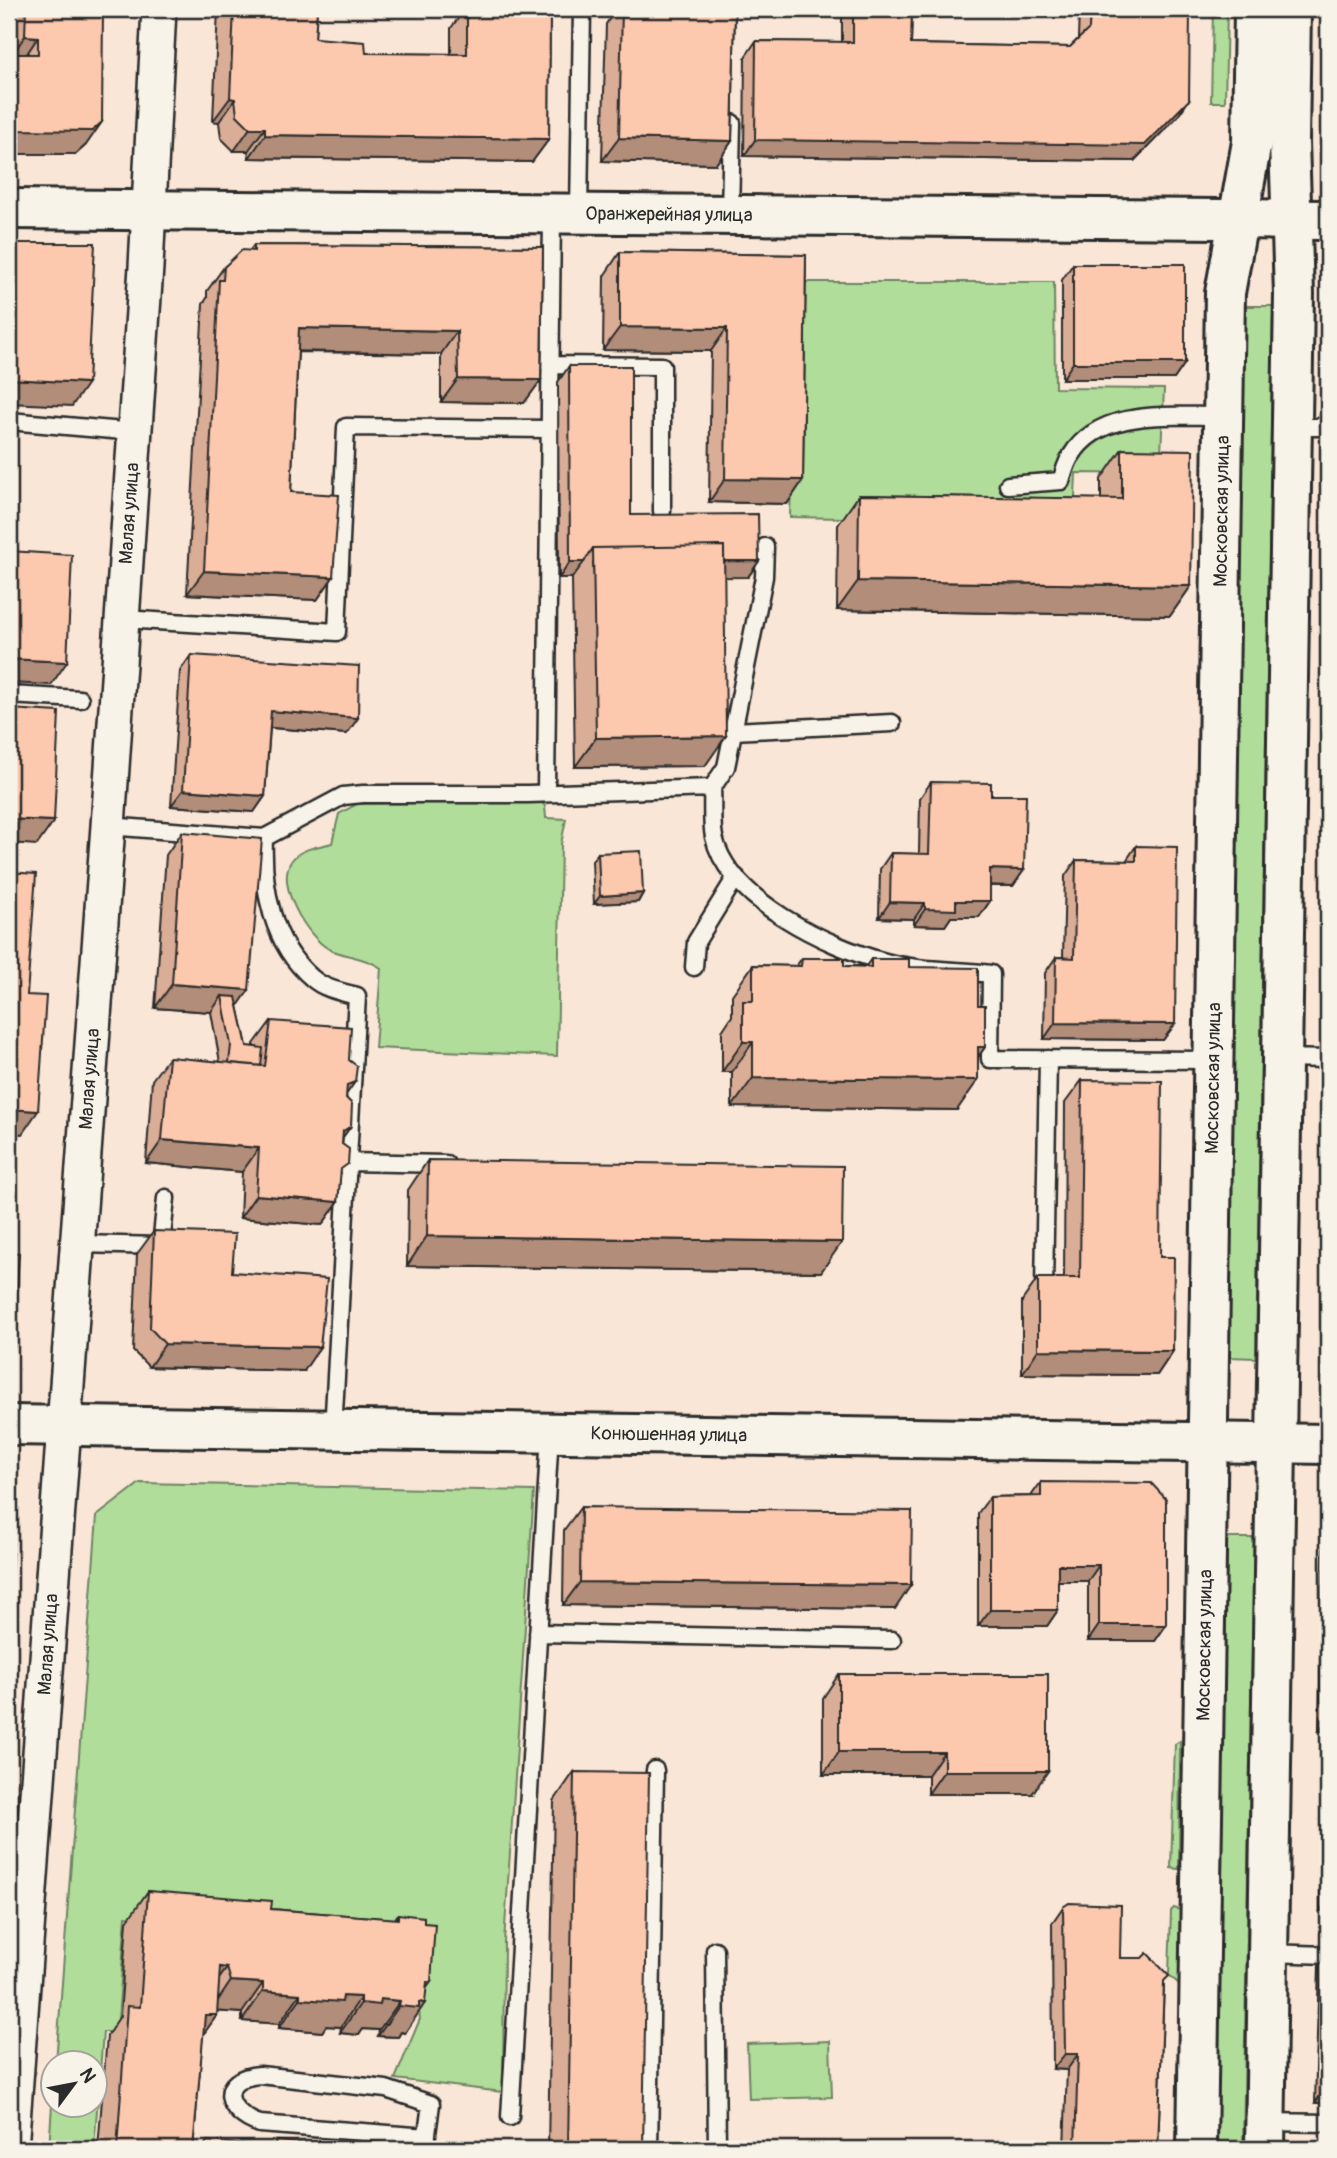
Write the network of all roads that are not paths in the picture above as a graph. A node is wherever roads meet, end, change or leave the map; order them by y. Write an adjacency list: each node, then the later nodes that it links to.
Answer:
1 (159, 9): 7 (street, Малая улица)
2 (582, 9): 8 (lane)
3 (1254, 9): 10 (street, Московская улица)
4 (1291, 9): 11 (street)
5 (732, 105): 9 (lane)
6 (9, 209): 7 (street, Оранжерейная улица)
7 (149, 210): 8 (street, Оранжерейная улица); 17 (street, Малая улица)
8 (565, 214): 9 (street, Оранжерейная улица); 12 (lane)
9 (730, 215): 10 (street, Оранжерейная улица)
10 (1239, 220): 11 (street, Оранжерейная улица); 13 (street, Московская улица)
11 (1310, 220): 15 (street)
12 (549, 365): 16 (lane); 19 (lane)
13 (1223, 416): 18 (lane); 35 (street, Московская улица)
14 (9, 421): 17 (lane)
15 (1310, 427): 32 (street)
16 (548, 429): 21 (lane); 27 (lane)
17 (135, 432): 21 (street, Малая улица)
18 (1008, 485)
19 (662, 511)
20 (765, 547): 25 (lane)
21 (122, 619): 28 (street, Малая улица)
22 (9, 695): 23 (lane)
23 (80, 699)
24 (892, 723): 25 (lane)
25 (734, 731): 26 (lane)
26 (712, 788): 27 (lane); 30 (lane)
27 (546, 793): 29 (lane)
28 (108, 826): 29 (lane); 39 (street, Малая улица)
29 (264, 838): 36 (lane)
30 (736, 877): 31 (lane); 33 (lane)
31 (694, 967)
32 (1282, 1058): 34 (lane); 46 (street)
33 (1048, 1059): 35 (lane); 40 (lane)
34 (1328, 1059)
35 (1213, 1060): 45 (street, Московская улица)
36 (347, 1162): 37 (lane); 43 (lane)
37 (458, 1164)
38 (166, 1198): 39 (lane)
39 (79, 1244): 42 (street, Малая улица)
40 (1044, 1289)
41 (9, 1425): 42 (street, Конюшенная улица)
42 (66, 1426): 43 (street, Конюшенная улица); 54 (street, Малая улица)
43 (333, 1431): 44 (street, Конюшенная улица)
44 (550, 1433): 45 (street, Конюшенная улица); 48 (lane)
45 (1207, 1442): 46 (street, Конюшенная улица); 62 (street, Московская улица)
46 (1276, 1443): 47 (street, Конюшенная улица); 52 (street)
47 (1328, 1444)
48 (538, 1633): 49 (lane); 55 (lane)
49 (892, 1640)
50 (655, 1770): 60 (lane)
51 (715, 1950): 61 (lane)
52 (1268, 1953): 53 (lane); 57 (street)
53 (1328, 1955)
54 (15, 2025): 59 (street, Малая улица)
55 (510, 2117)
56 (1328, 2123): 57 (lane)
57 (1266, 2136)
58 (426, 2143): 58 (lane)
59 (11, 2149)
60 (649, 2149)
61 (717, 2149)
62 (1197, 2149)

